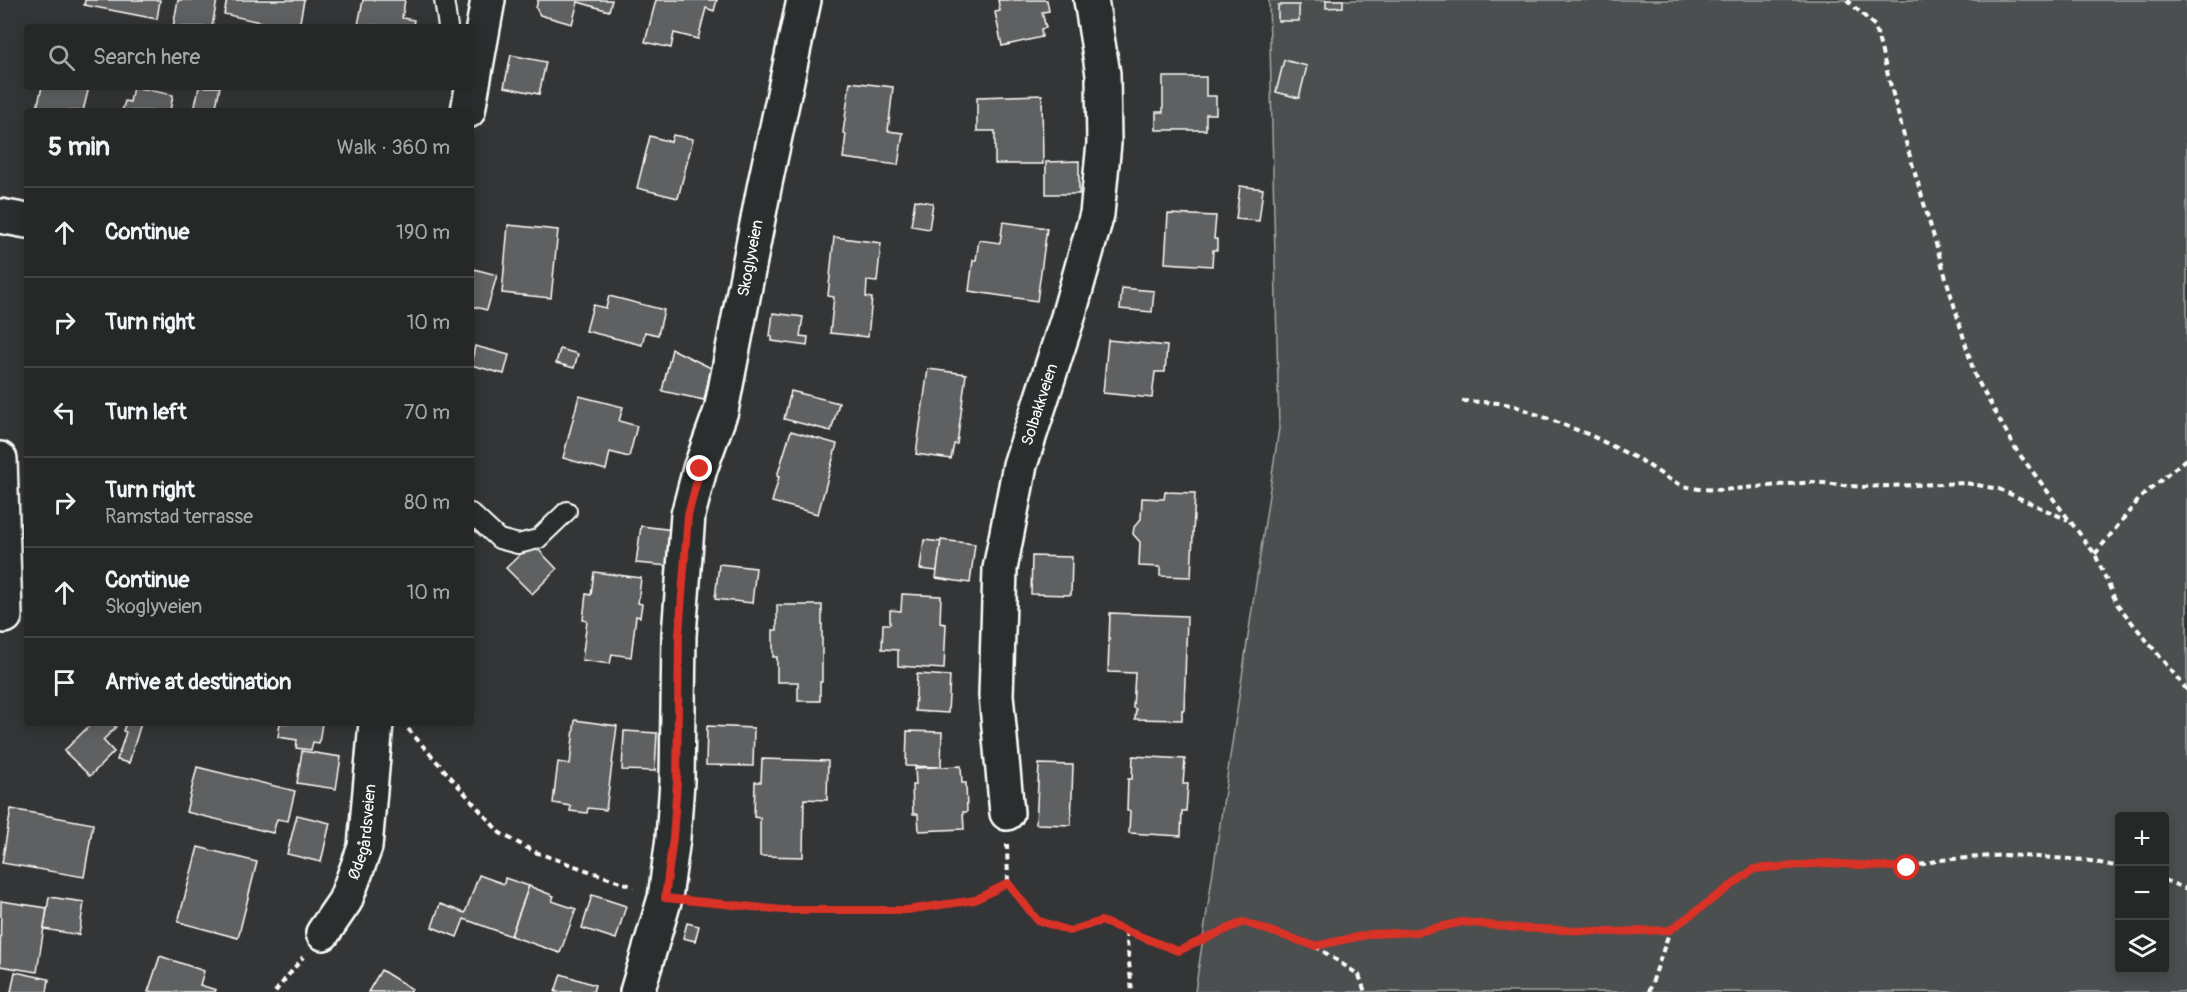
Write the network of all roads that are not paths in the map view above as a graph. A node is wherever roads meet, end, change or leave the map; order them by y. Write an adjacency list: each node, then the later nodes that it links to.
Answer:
1 (444, 0): 5 (lane)
2 (488, 0): 6 (street)
3 (804, 0): 16 (street, Skoglyveien)
4 (1091, 0): 14 (street, Solbakkveien)
5 (448, 24)
6 (474, 60)
7 (0, 216): 8 (street)
8 (24, 220)
9 (0, 459): 12 (street)
10 (567, 511): 11 (lane)
11 (474, 516)
12 (5, 616)
13 (376, 726): 15 (street, Ødegårdsveien)
14 (1007, 813)
15 (322, 933)
16 (637, 992)

